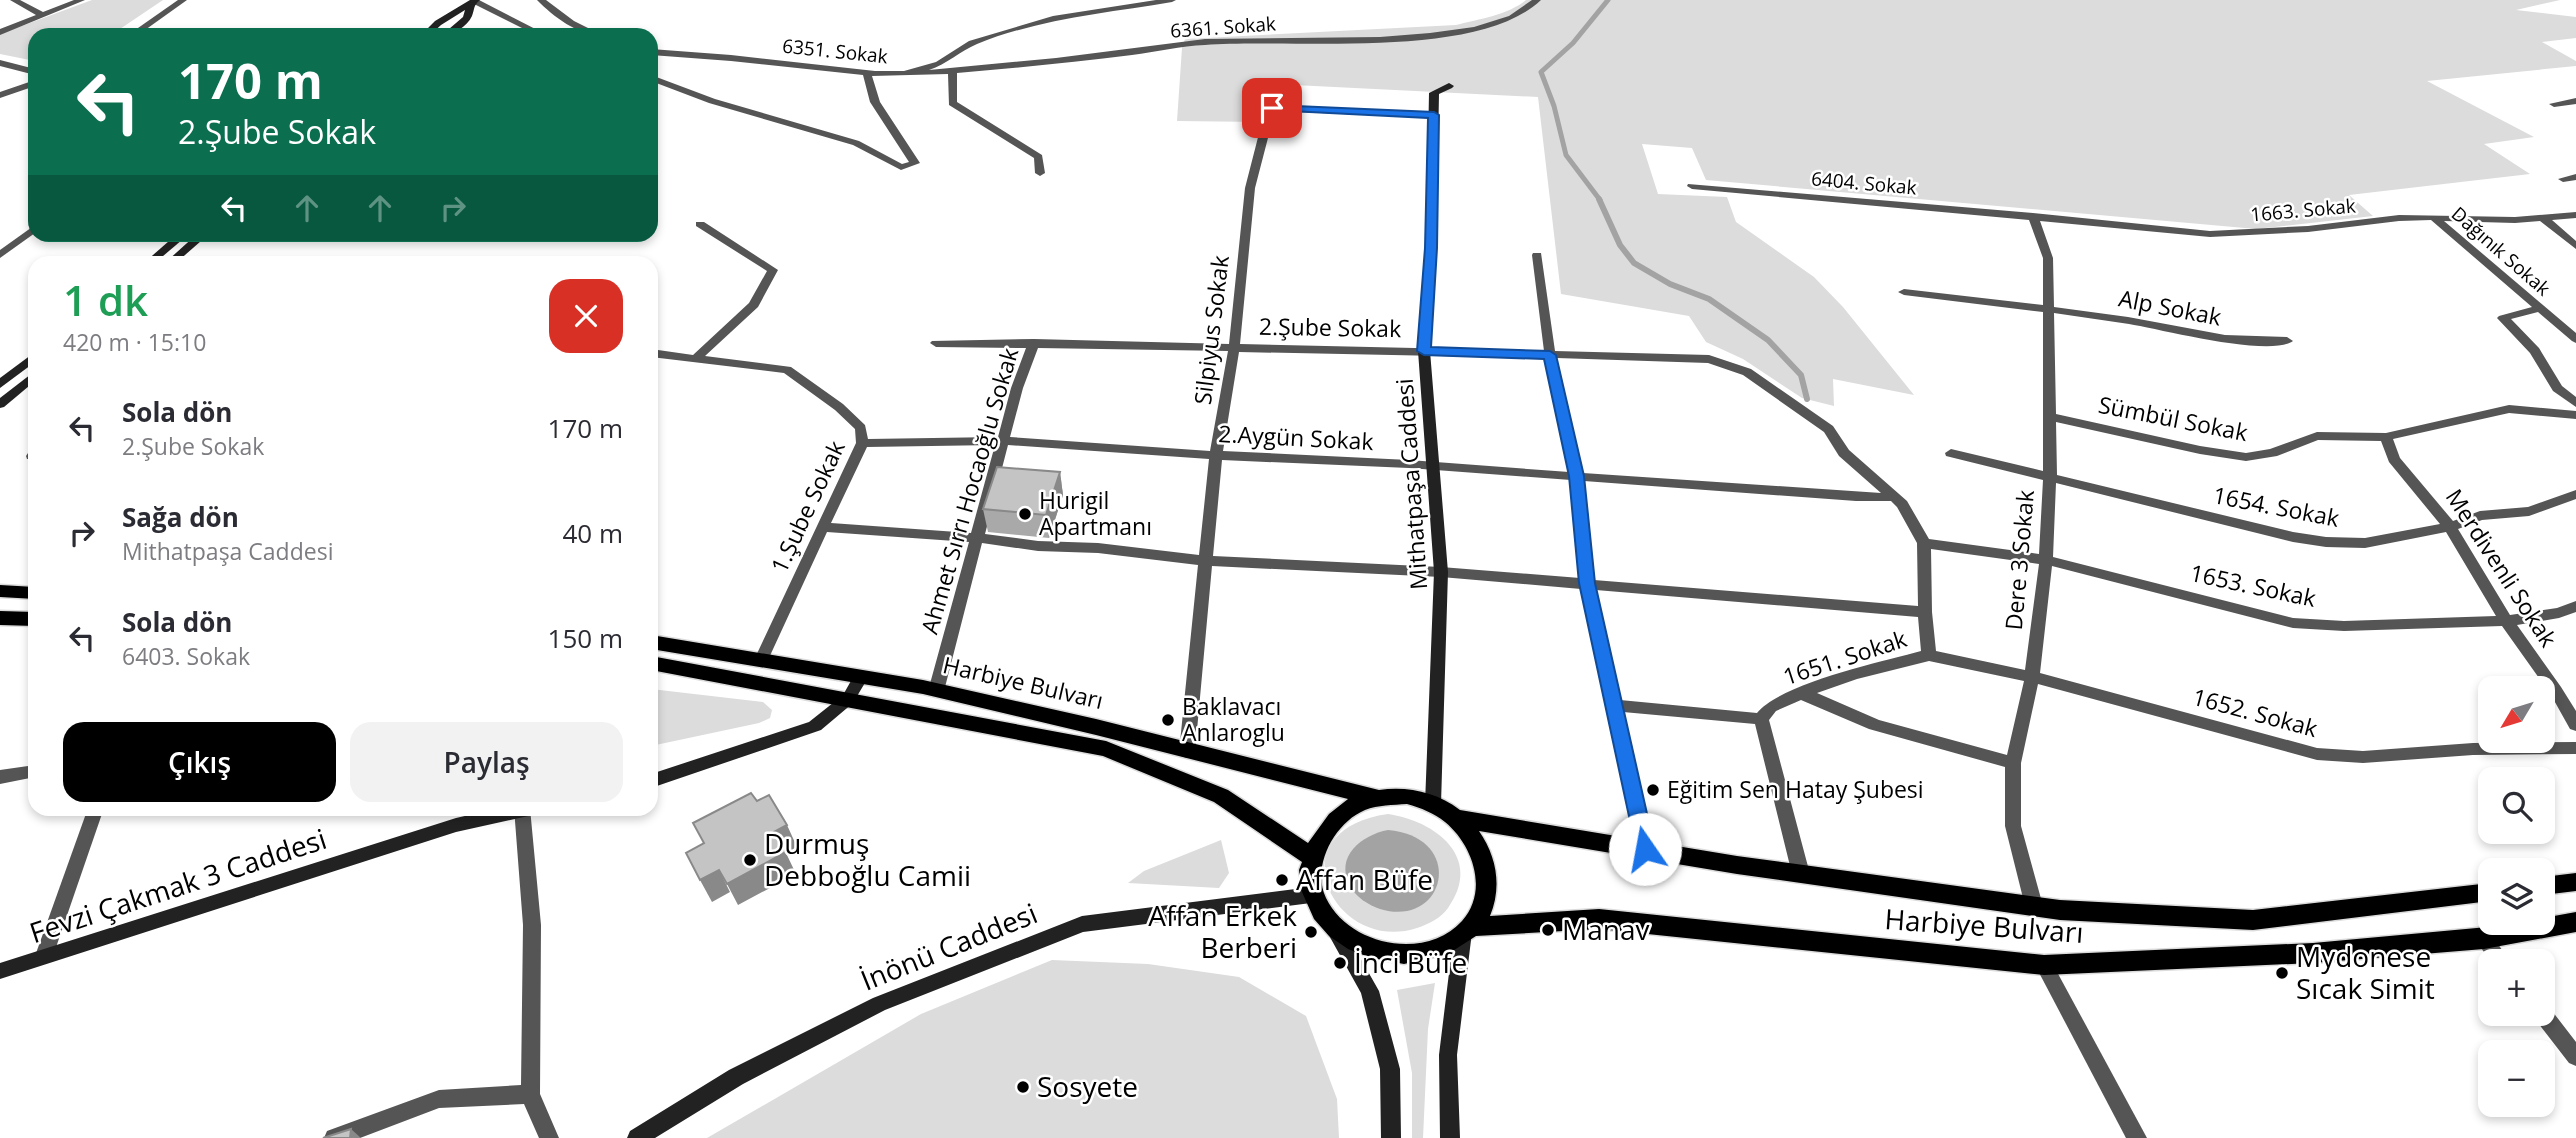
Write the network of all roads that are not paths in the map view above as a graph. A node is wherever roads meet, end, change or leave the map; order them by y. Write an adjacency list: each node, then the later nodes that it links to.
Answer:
1 (14, 0): 8 (street)
2 (81, 0): 8 (street)
3 (183, 0): 9 (street)
4 (541, 0): 13 (street)
5 (1172, 0): 20 (street, 6351. Sokak)
6 (1537, 0): 18 (street, 6361. Sokak)
7 (474, 2): 10 (main road); 11 (main road); 12 (street)
8 (42, 15): 14 (street)
9 (142, 28)
10 (434, 28)
11 (455, 28)
12 (528, 28)
13 (583, 28)
14 (0, 32)
15 (658, 53): 19 (street, 6351. Sokak)
16 (0, 63): 17 (street)
17 (28, 70)
18 (953, 71): 20 (street, 6361. Sokak); 28 (street)
19 (867, 73): 20 (street, 6351. Sokak); 21 (street)
20 (904, 74)
21 (658, 81)
22 (28, 85): 24 (street)
23 (1449, 86): 27 (main road, Mithatpaşa Caddesi)
24 (0, 95)
25 (2576, 101): 26 (street)
26 (2554, 104)
27 (1434, 115): 52 (street, Silpiyus Sokak); 53 (main road, Mithatpaşa Caddesi)
28 (1040, 173)
29 (2576, 177): 30 (street)
30 (2563, 178)
31 (1692, 186): 33 (street, 6404. Sokak)
32 (2576, 215): 35 (street, 1663. Sokak)
33 (2033, 216): 34 (street, 1663. Sokak); 47 (street, Dere 3 Sokak)
34 (2434, 217): 35 (street, 1663. Sokak); 46 (street, Dağınık Sokak)
35 (2543, 218): 40 (street)
36 (700, 224): 56 (street)
37 (28, 233): 42 (street)
38 (174, 242): 43 (main road)
39 (195, 242): 44 (main road)
40 (2576, 246)
41 (1536, 254): 55 (street)
42 (0, 255)
43 (157, 256)
44 (178, 256)
45 (1904, 292): 47 (street, Alp Sokak)
46 (2541, 308): 48 (street, Dağınık Sokak); 60 (street)
47 (2046, 309): 49 (street, Alp Sokak); 63 (street, Dere 3 Sokak)
48 (2576, 339)
49 (2287, 341)
50 (936, 343): 51 (street, 2.Şube Sokak)
51 (1034, 343): 52 (street, 2.Şube Sokak); 65 (street, Ahmet Sırrı Hocaoğlu Sokak)
52 (1234, 348): 53 (street, 2.Şube Sokak); 68 (street, Silpiyus Sokak)
53 (1424, 351): 55 (street, 2.Şube Sokak); 69 (main road, Mithatpaşa Caddesi)
54 (658, 354): 56 (street, 1.Şube Sokak)
55 (1550, 355): 70 (street); 73 (street, 2.Şube Sokak)
56 (695, 359): 66 (street, 1.Şube Sokak)
57 (28, 362): 59 (main road)
58 (28, 381): 61 (main road)
59 (0, 384)
60 (2576, 403)
61 (0, 404)
62 (2576, 415): 64 (street, Sümbül Sokak)
63 (2051, 416): 64 (street, Sümbül Sokak); 71 (street, Dere 3 Sokak)
64 (2386, 437): 75 (street, Merdivenli Sokak)
65 (1003, 440): 66 (street, 2.Aygün Sokak); 68 (street, 2.Aygün Sokak); 76 (street, Ahmet Sırrı Hocaoğlu Sokak)
66 (862, 443): 74 (street, 1.Şube Sokak)
67 (1951, 453): 71 (street, 1654. Sokak)
68 (1216, 455): 69 (street, 2.Aygün Sokak); 79 (street, Silpiyus Sokak)
69 (1435, 467): 70 (street, 2.Aygün Sokak); 80 (main road, Mithatpaşa Caddesi)
70 (1577, 476): 73 (street, 2.Aygün Sokak); 81 (street)
71 (2050, 476): 75 (street, 1654. Sokak); 78 (street, Dere 3 Sokak)
72 (2576, 494): 75 (street, 1654. Sokak)
73 (1896, 497): 77 (street)
74 (821, 527): 76 (street); 91 (street, 1.Şube Sokak)
75 (2450, 527): 88 (street, Merdivenli Sokak)
76 (977, 538): 79 (street); 95 (street, Ahmet Sırrı Hocaoğlu Sokak)
77 (1924, 543): 78 (street, 1653. Sokak); 85 (street, 1651. Sokak)
78 (2046, 560): 88 (street, 1653. Sokak); 94 (street, Dere 3 Sokak)
79 (1207, 561): 80 (street); 102 (street, Silpiyus Sokak)
80 (1441, 572): 81 (street); 108 (main road, Mithatpaşa Caddesi)
81 (1587, 583): 85 (street); 98 (street)
82 (0, 590): 83 (main road)
83 (28, 592)
84 (2576, 607): 88 (street, 1653. Sokak)
85 (1925, 612): 90 (street, 1651. Sokak)
86 (0, 618): 87 (main road)
87 (28, 619)
88 (2506, 621): 100 (street, Merdivenli Sokak)
89 (658, 643): 91 (main road, Harbiye Bulvarı)
90 (1929, 655): 94 (street, 1652. Sokak); 96 (street, 1651. Sokak)
91 (761, 660): 93 (main road, Harbiye Bulvarı)
92 (658, 664): 97 (main road, Harbiye Bulvarı)
93 (861, 676): 95 (main road, Harbiye Bulvarı); 97 (main road)
94 (2032, 677): 101 (street, 1652. Sokak); 103 (street, Dere 3 Sokak)
95 (936, 691): 102 (main road, Harbiye Bulvarı)
96 (1801, 693): 99 (street, 1651. Sokak); 103 (street)
97 (848, 699): 105 (main road); 114 (main road, Harbiye Bulvarı)
98 (1614, 705): 99 (street); 113 (street)
99 (1761, 719): 115 (street)
100 (2576, 725)
101 (2576, 748)
102 (1187, 752): 107 (main road, Harbiye Bulvarı)
103 (2013, 763): 120 (street, Dere 3 Sokak)
104 (28, 773): 106 (street)
105 (658, 778)
106 (1, 779)
107 (1378, 798): 108 (main road, Harbiye Bulvarı); 114 (main road, Harbiye Bulvarı)
108 (1433, 804): 112 (main road, Harbiye Bulvarı)
109 (93, 816): 126 (street)
110 (495, 816): 126 (main road, Fevzi Çakmak 3 Caddesi)
111 (526, 816): 131 (street)
112 (1455, 818): 113 (main road, Harbiye Bulvarı); 123 (main road, Harbiye Bulvarı)
113 (1645, 849): 115 (main road, Harbiye Bulvarı)
114 (1312, 857): 119 (main road, Harbiye Bulvarı)
115 (1801, 874): 120 (main road, Harbiye Bulvarı)
116 (2576, 882): 117 (main road)
117 (2555, 885)
118 (2478, 893): 120 (main road, Harbiye Bulvarı)
119 (1311, 895): 122 (main road, Harbiye Bulvarı); 134 (main road, İnönü Caddesi)
120 (2034, 906)
121 (2576, 922): 124 (main road, Harbiye Bulvarı)
122 (1333, 926): 123 (main road, Harbiye Bulvarı); 135 (main road)
123 (1467, 929): 127 (main road, Harbiye Bulvarı); 136 (main road)
124 (2484, 939): 125 (street); 127 (main road, Harbiye Bulvarı)
125 (2492, 949)
126 (44, 956): 128 (main road, Fevzi Çakmak 3 Caddesi)
127 (2044, 965): 137 (street)
128 (0, 971)
129 (2552, 1026): 130 (street)
130 (2576, 1057)
131 (530, 1094): 132 (street); 133 (street)
132 (334, 1138)
133 (550, 1138)
134 (637, 1138)
135 (1391, 1138)
136 (1451, 1138)
137 (2137, 1138)

